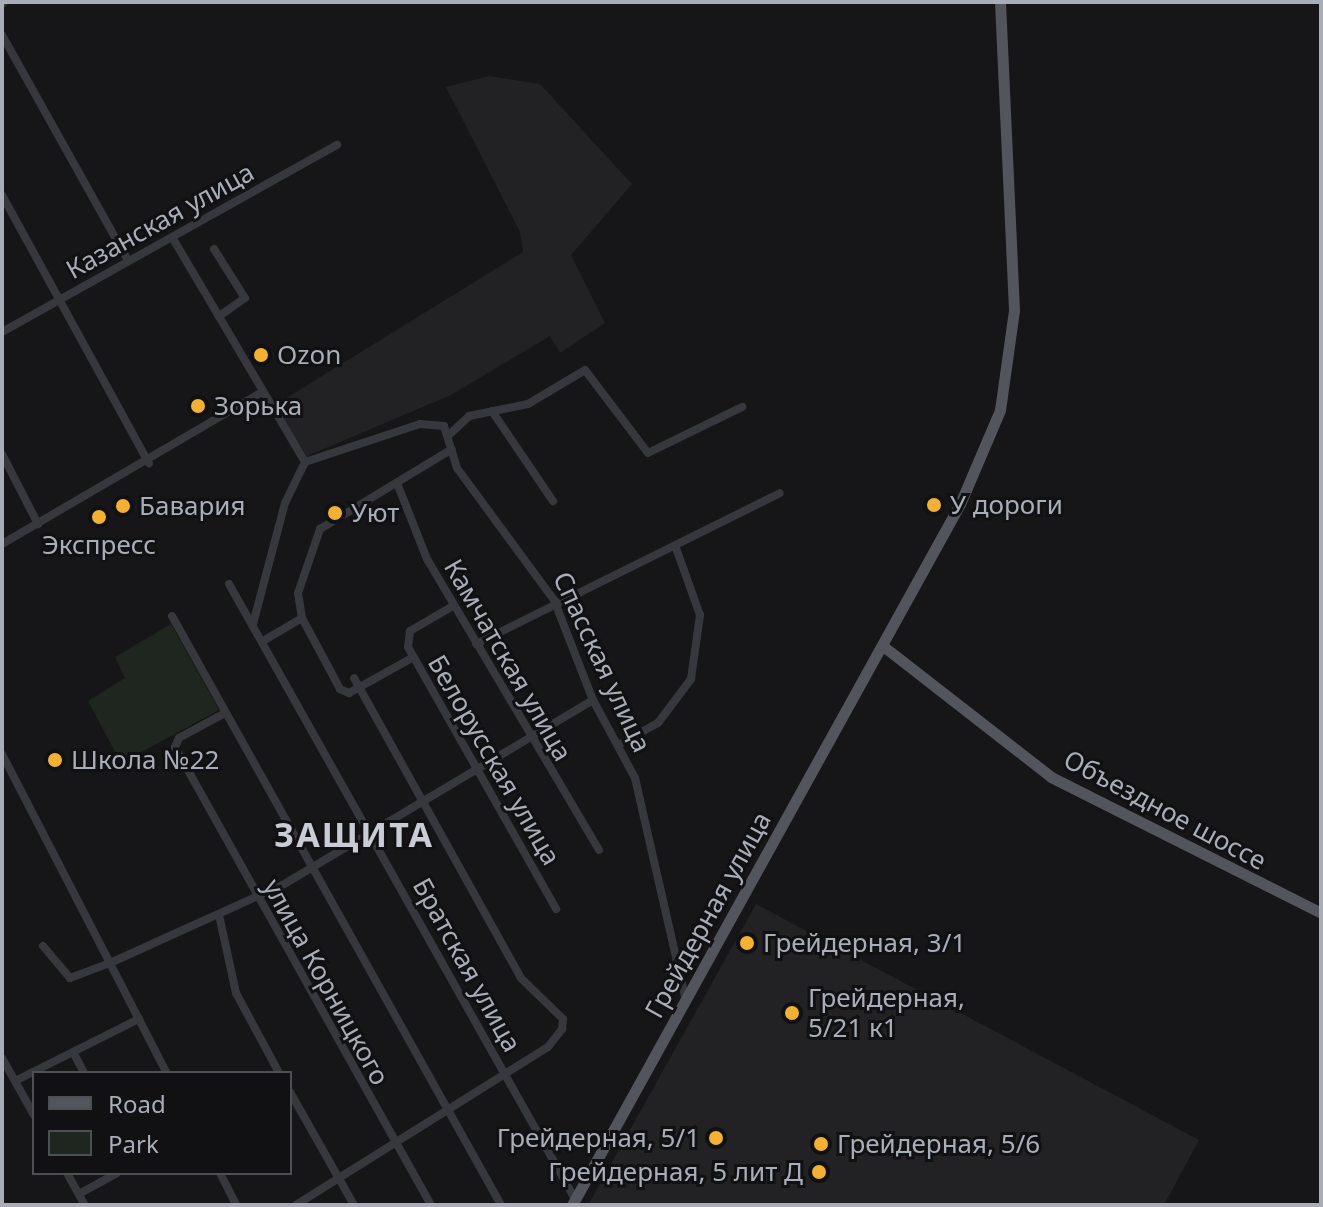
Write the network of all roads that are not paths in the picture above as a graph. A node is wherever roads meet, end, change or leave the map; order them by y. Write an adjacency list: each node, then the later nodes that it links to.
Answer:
1 (1000, 2): 34 (main road, Грейдерная улица)
2 (2, 35): 7 (street)
3 (337, 145): 5 (street, Казанская улица)
4 (2, 195): 8 (street)
5 (172, 237): 7 (street, Казанская улица); 9 (street)
6 (214, 249): 9 (street)
7 (128, 260): 8 (street, Казанская улица)
8 (64, 298): 11 (street, Казанская улица); 19 (street)
9 (219, 316): 12 (street)
10 (2, 318): 11 (street)
11 (5, 330)
12 (262, 392): 18 (street); 19 (street)
13 (742, 407): 14 (street)
14 (492, 411): 15 (street); 22 (street)
15 (450, 434): 16 (street, Спасская улица); 18 (street)
16 (452, 449): 20 (street); 27 (street, Спасская улица)
17 (2, 454): 23 (street)
18 (305, 462): 31 (street)
19 (149, 463): 23 (street)
20 (397, 483): 28 (street, Камчатская улица); 30 (street)
21 (780, 493): 25 (street)
22 (553, 501)
23 (38, 524): 24 (street)
24 (2, 544)
25 (675, 545): 27 (street); 41 (street)
26 (229, 584): 31 (street, Братская улица)
27 (554, 600): 33 (street); 38 (street, Спасская улица)
28 (453, 606): 33 (street, Камчатская улица); 35 (street, Белорусская улица)
29 (172, 616): 39 (street)
30 (302, 618): 32 (street); 37 (street)
31 (253, 625): 32 (street, Братская улица)
32 (263, 641): 45 (street, Братская улица)
33 (476, 644): 40 (street, Камчатская улица)
34 (883, 646): 50 (main road, Объездное шоссе); 55 (main road, Грейдерная улица)
35 (412, 658): 37 (street); 43 (street, Белорусская улица)
36 (354, 678): 37 (street)
37 (360, 687): 44 (street)
38 (593, 700): 40 (street); 41 (street, Спасская улица)
39 (225, 713): 47 (street); 48 (street, улица Корницкого)
40 (529, 739): 43 (street); 46 (street, Камчатская улица)
41 (618, 745): 53 (street, Спасская улица)
42 (2, 754): 54 (street)
43 (478, 771): 44 (street); 49 (street, Белорусская улица)
44 (424, 802): 45 (street); 65 (street)
45 (370, 833): 47 (street); 65 (street, Братская улица)
46 (599, 850)
47 (313, 867): 48 (street); 68 (street)
48 (256, 896): 51 (street); 70 (street, улица Корницкого)
49 (556, 909)
50 (1321, 913)
51 (219, 915): 54 (street); 63 (street)
52 (43, 946): 54 (street)
53 (679, 954): 55 (street); 56 (street, Спасская улица)
54 (110, 963): 57 (street)
55 (706, 965): 56 (main road, Грейдерная улица)
56 (685, 1002): 76 (main road, Грейдерная улица)
57 (139, 1019): 58 (street); 62 (street)
58 (73, 1052): 60 (street); 61 (street)
59 (2, 1058): 66 (street)
60 (35, 1071)
61 (83, 1071)
62 (166, 1071)
63 (278, 1071)
64 (32, 1072): 66 (street)
65 (506, 1075): 68 (street); 76 (street, Братская улица)
66 (15, 1081): 69 (street)
67 (292, 1096): 74 (street)
68 (446, 1108): 70 (street); 82 (street)
69 (32, 1111)
70 (393, 1143): 74 (street); 81 (street, улица Корницкого)
71 (68, 1175): 75 (street)
72 (113, 1175): 75 (street)
73 (221, 1175): 78 (street)
74 (337, 1178): 79 (street); 80 (street)
75 (79, 1194): 77 (street)
76 (573, 1202)
77 (85, 1205)
78 (236, 1205)
79 (296, 1205)
80 (354, 1205)
81 (431, 1205)
82 (501, 1205)

